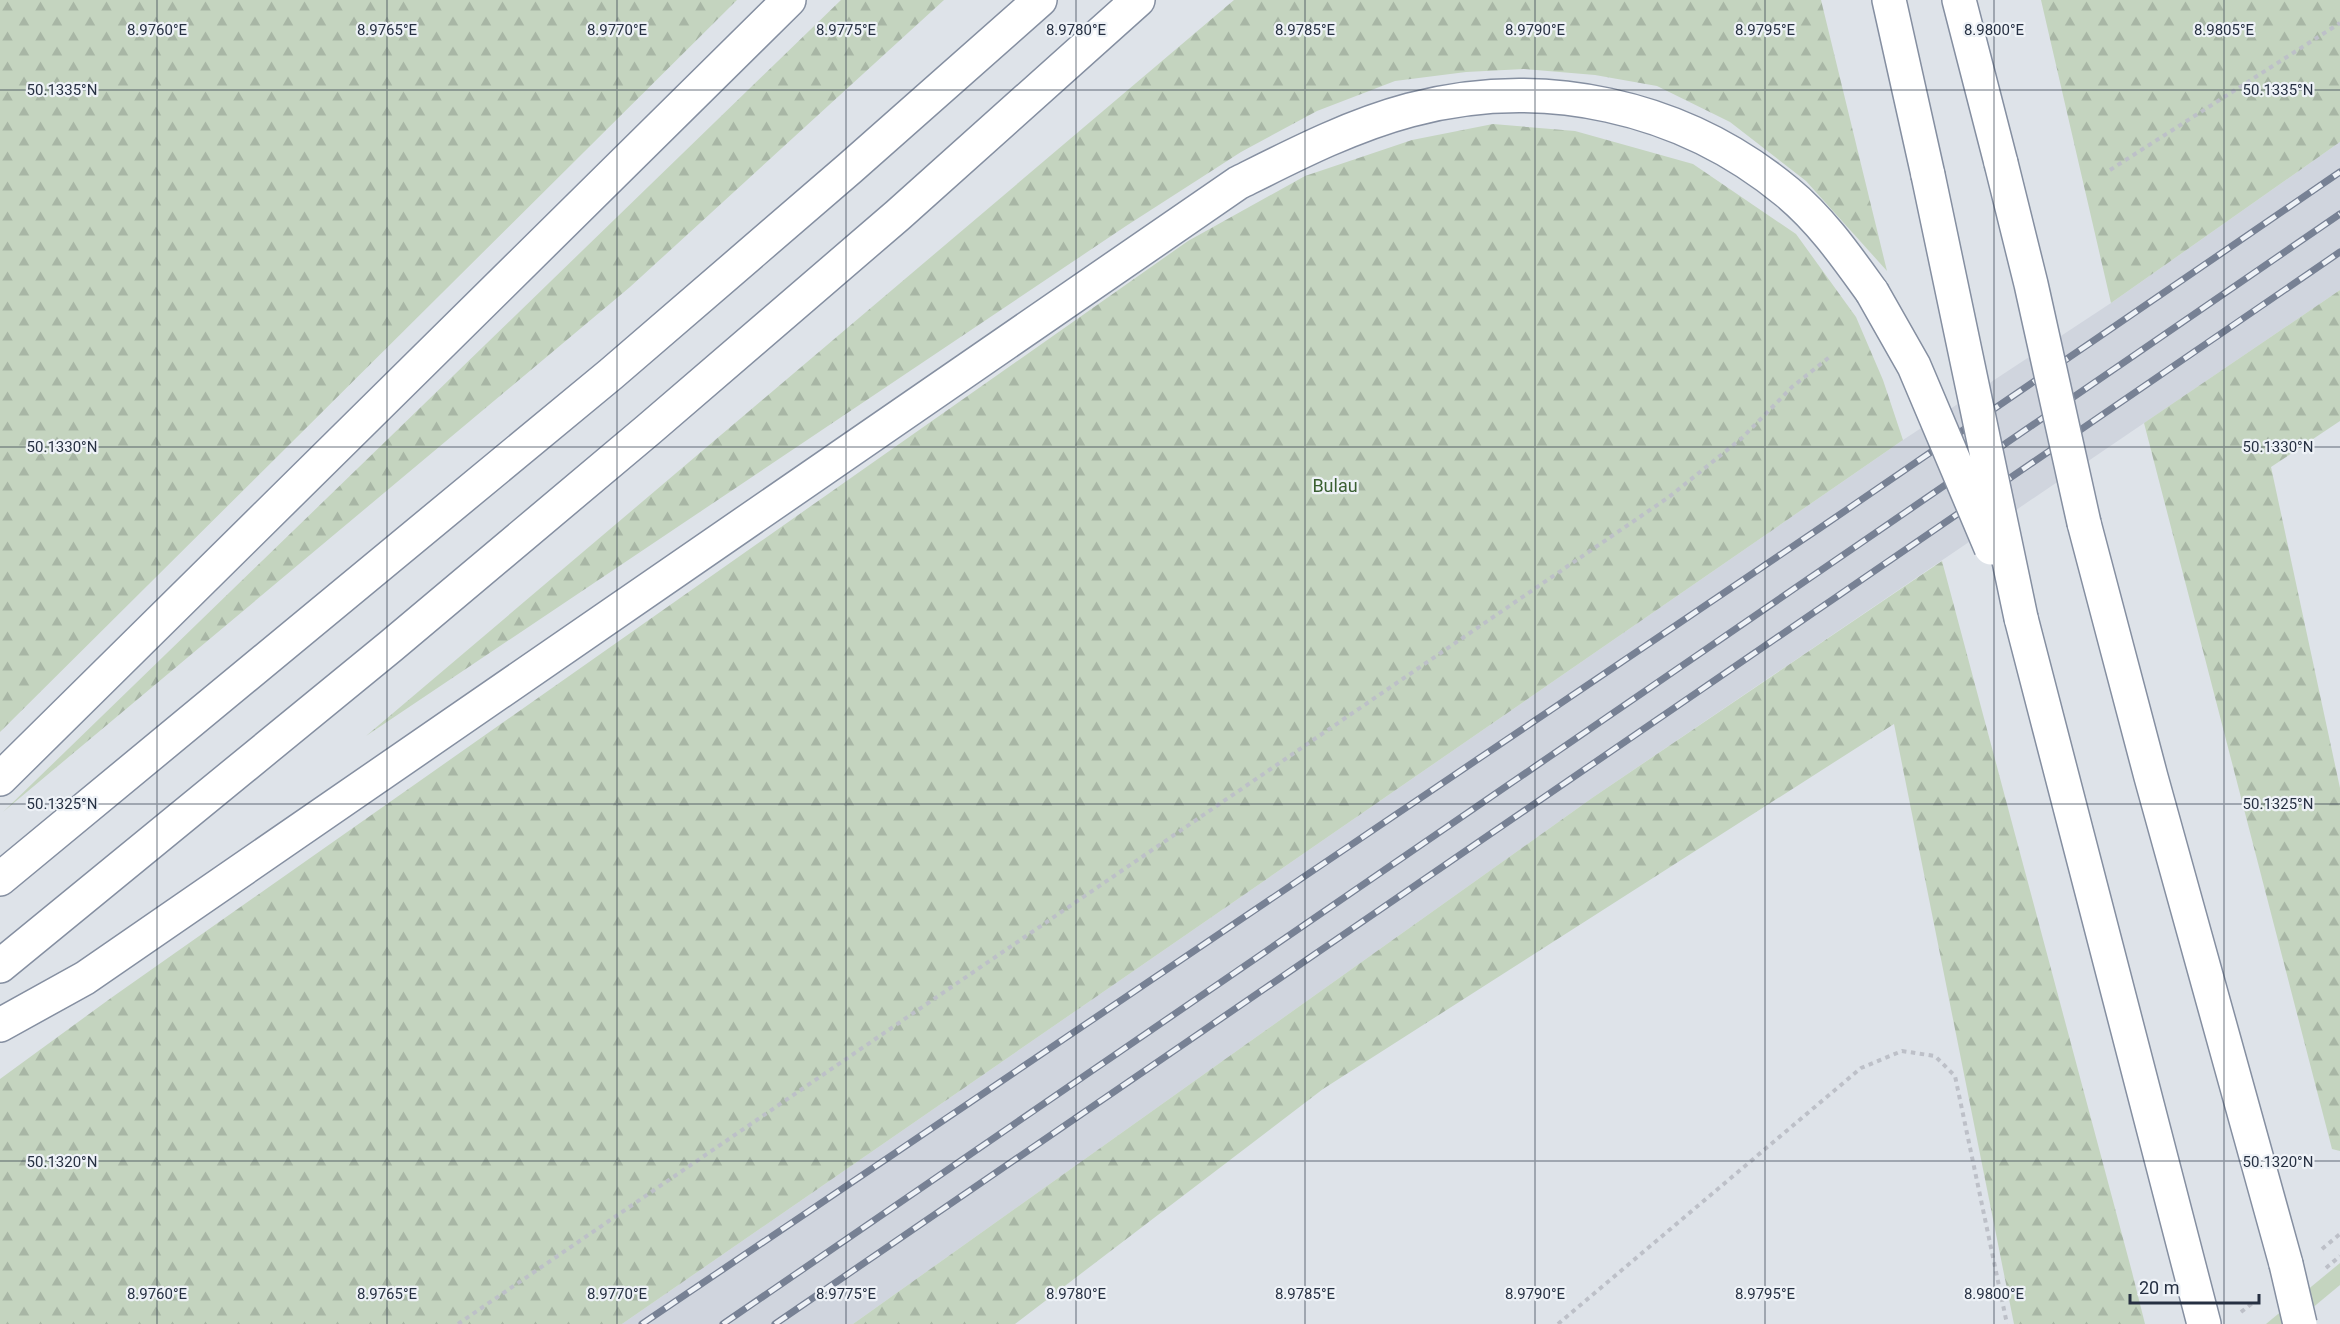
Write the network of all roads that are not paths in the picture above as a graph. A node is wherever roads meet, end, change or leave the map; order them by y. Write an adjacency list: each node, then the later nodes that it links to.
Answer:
1 (789, 0): 7 (highway)
2 (1040, 0): 8 (highway)
3 (1138, 0): 9 (highway)
4 (1889, 0): 6 (highway, bridge)
5 (1959, 0): 12 (highway, bridge)
6 (2021, 618): 10 (highway, bridge); 11 (highway)
7 (0, 779)
8 (0, 879)
9 (0, 966)
10 (0, 1025)
11 (2204, 1323)
12 (2300, 1324)

